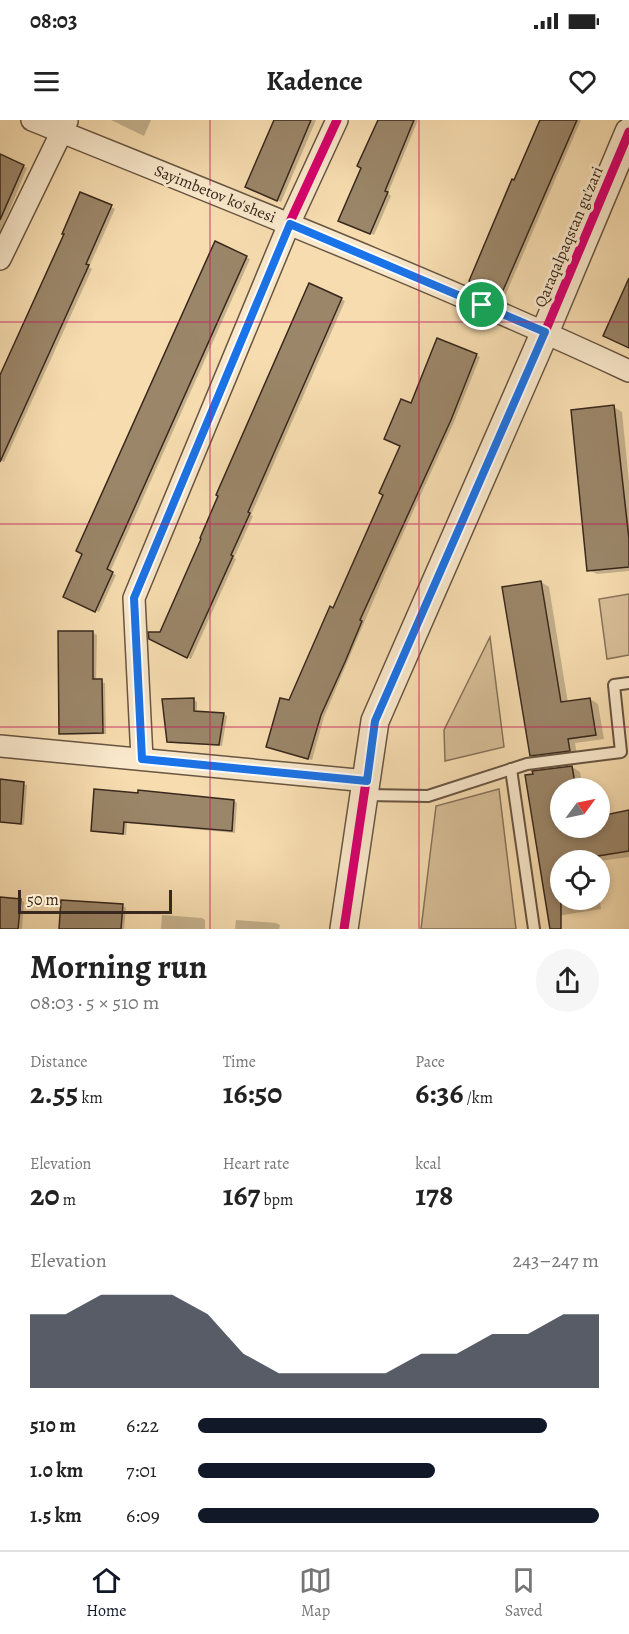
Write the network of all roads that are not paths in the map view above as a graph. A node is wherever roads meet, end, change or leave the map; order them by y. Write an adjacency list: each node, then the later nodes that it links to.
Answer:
1 (32, 120): 3 (street, Sayimbetov ko'shesi)
2 (337, 120): 5 (street)
3 (65, 126): 5 (street, Sayimbetov ko'shesi); 6 (street)
4 (629, 132): 7 (street, Qaraqalpaqstan gu'zari)
5 (290, 224): 7 (street, Sayimbetov ko'shesi); 11 (street)
6 (0, 259)
7 (545, 332): 8 (street, Sayimbetov ko'shesi); 13 (street, Qaraqalpaqstan gu'zari)
8 (629, 371)
9 (629, 683): 12 (lane)
10 (0, 746): 11 (street)
11 (142, 759): 13 (street)
12 (511, 769): 13 (lane); 15 (lane)
13 (366, 788): 14 (street, Qaraqalpaqstan gu'zari)
14 (344, 929)
15 (534, 929)

